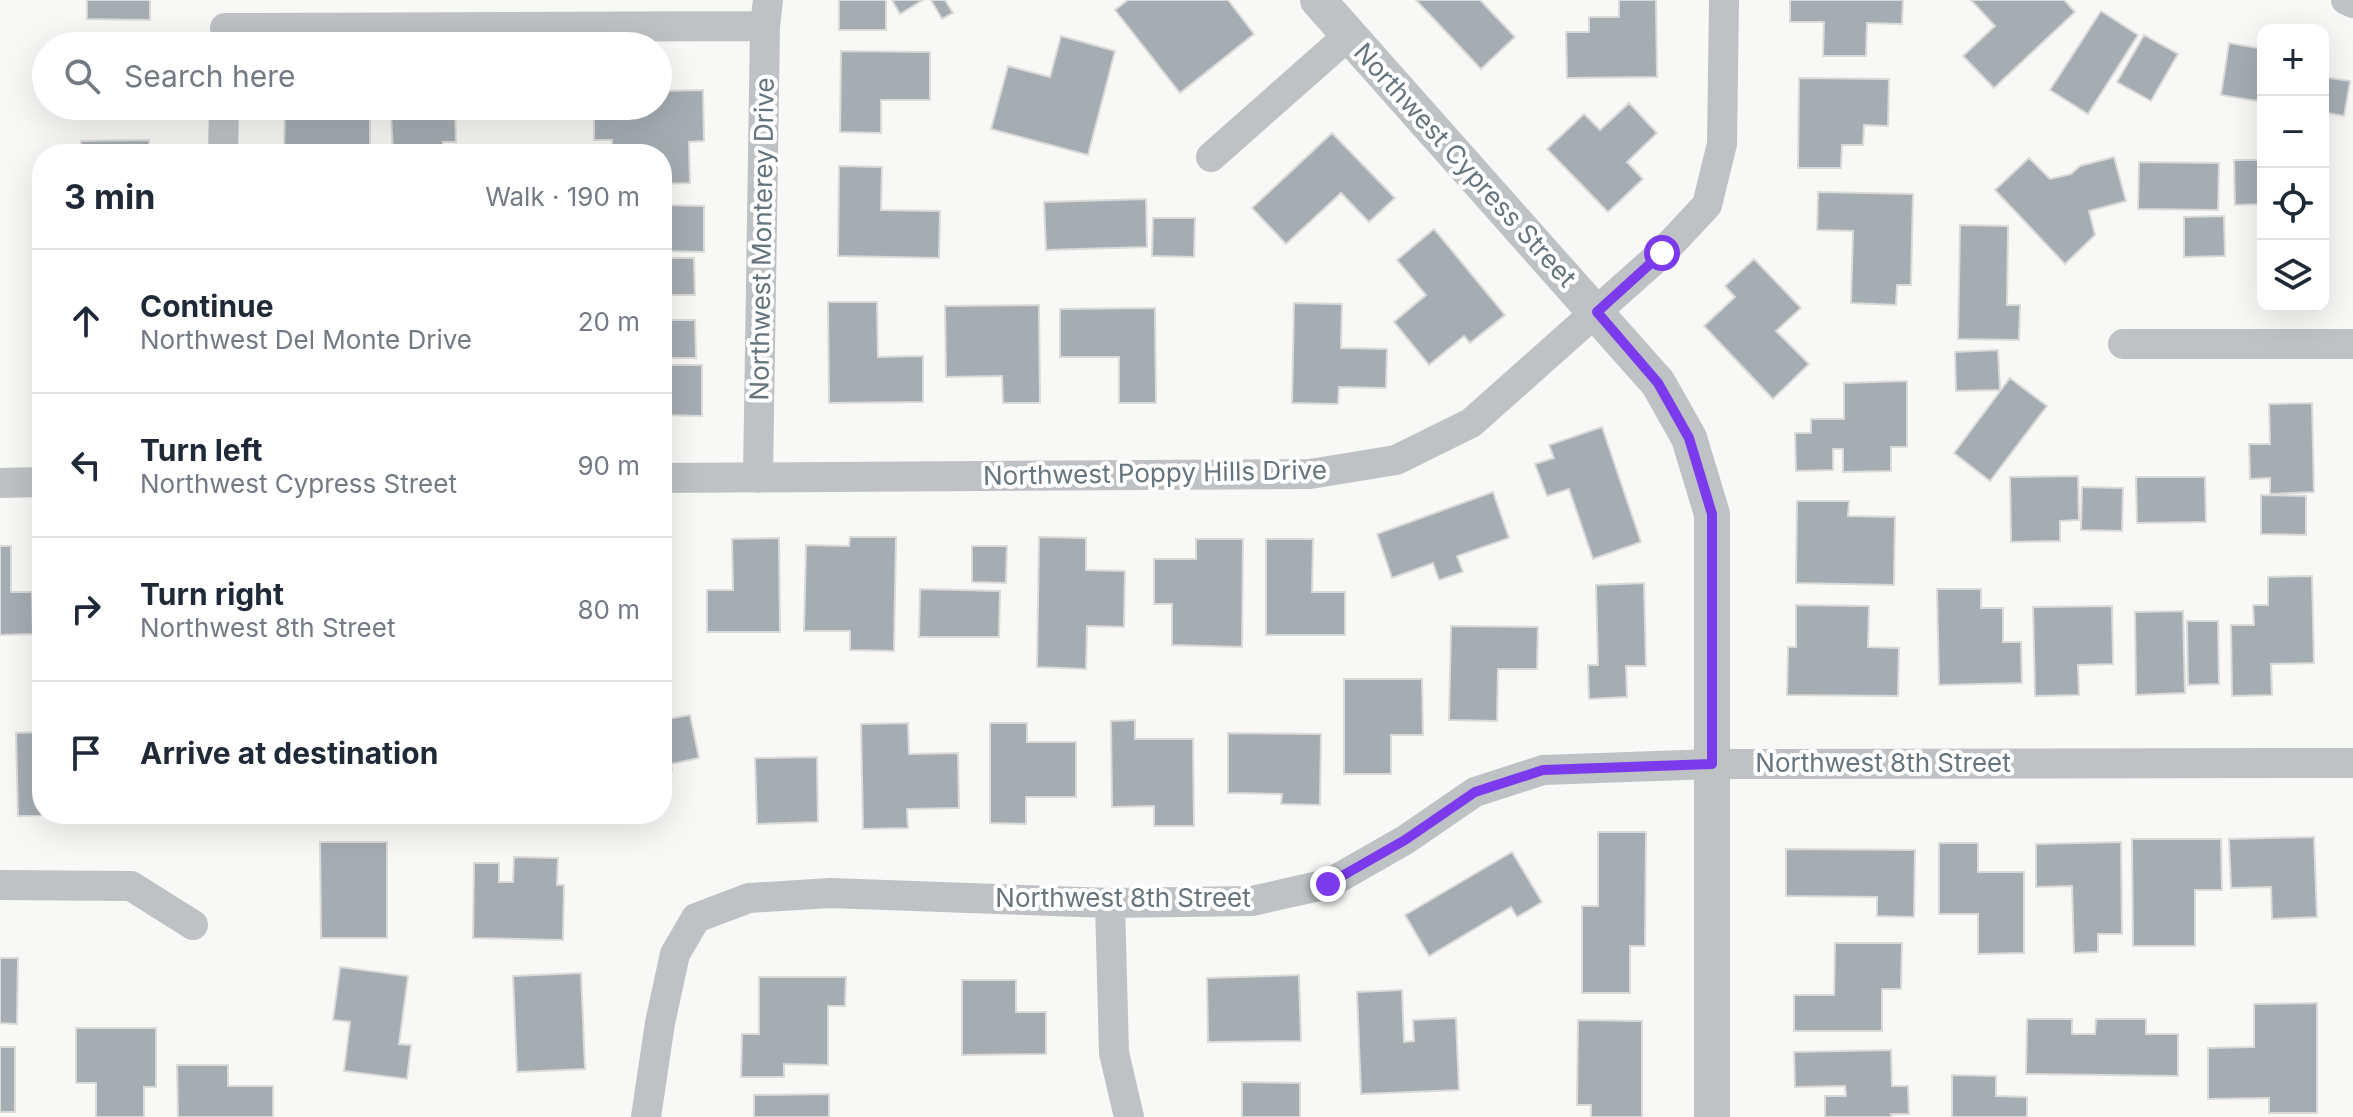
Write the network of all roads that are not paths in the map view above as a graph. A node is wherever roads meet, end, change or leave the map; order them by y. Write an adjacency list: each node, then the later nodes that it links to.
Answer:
1 (1318, 0): 7 (street, Northwest Cypress Street)
2 (1724, 0): 11 (street, Northwest Poppy Hills Drive)
3 (2346, 0): 4 (street)
4 (2353, 3)
5 (766, 13): 6 (street); 15 (street, Northwest Monterey Drive)
6 (224, 25)
7 (1349, 35): 10 (street, Northwest Cypress Street); 11 (street, Northwest Cypress Street)
8 (224, 120): 9 (street)
9 (223, 144)
10 (1211, 157)
11 (1597, 312): 15 (street, Northwest Poppy Hills Drive); 19 (street, Northwest Cypress Street)
12 (2123, 344): 13 (street)
13 (2353, 344)
14 (672, 478): 15 (street, Northwest Poppy Hills Drive)
15 (758, 478)
16 (32, 482): 17 (street)
17 (0, 483)
18 (2353, 763): 19 (street, Northwest 8th Street)
19 (1712, 764): 21 (street, Northwest 8th Street); 25 (street, Northwest Cypress Street)
20 (0, 885): 22 (street)
21 (1110, 903): 23 (street, Northwest 8th Street); 24 (street)
22 (193, 925)
23 (646, 1117)
24 (1129, 1117)
25 (1712, 1117)

